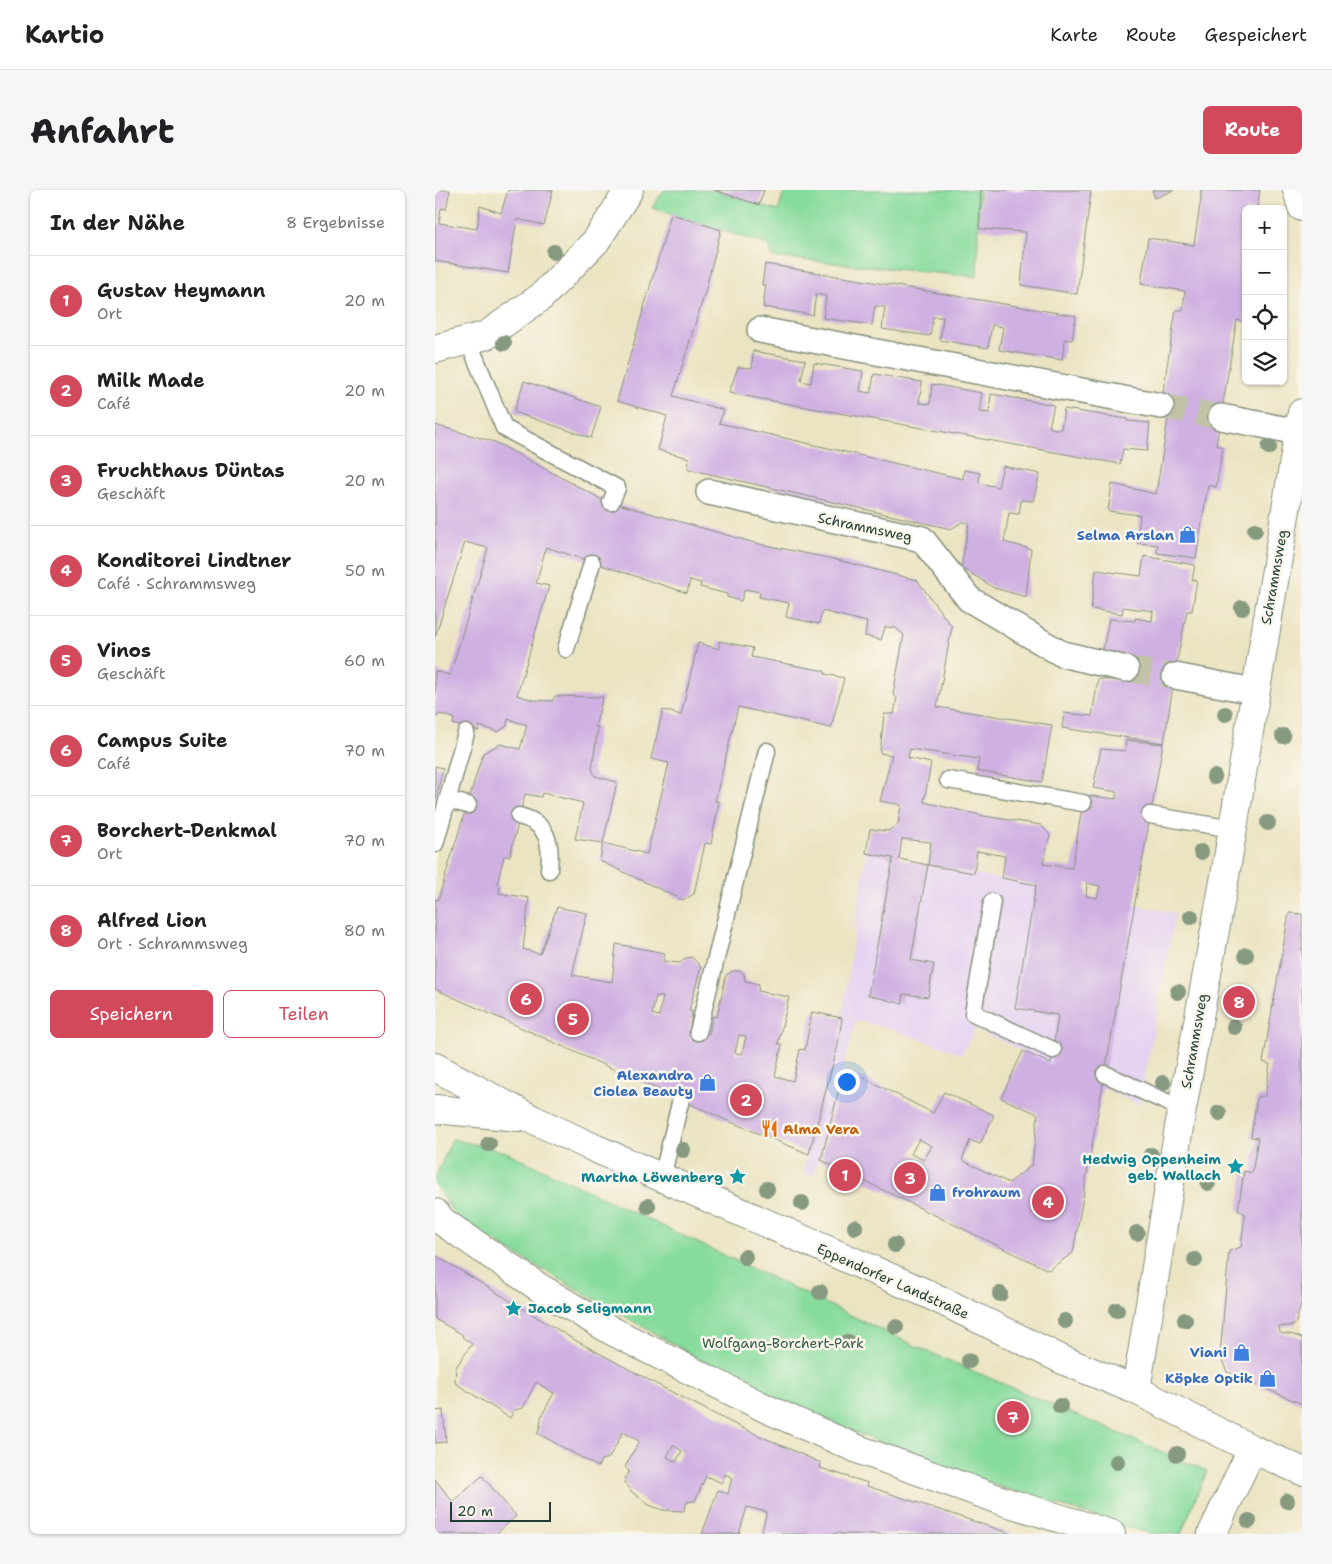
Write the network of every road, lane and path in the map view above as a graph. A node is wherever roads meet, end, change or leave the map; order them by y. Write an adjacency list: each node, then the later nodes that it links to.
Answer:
1 (629, 190): 5 (street)
2 (1297, 190): 3 (street)
3 (1302, 207)
4 (760, 330): 7 (street)
5 (467, 340): 6 (street); 11 (lane)
6 (435, 349)
7 (1161, 406)
8 (1221, 417): 9 (street, Schrammsweg)
9 (1300, 423): 16 (street, Schrammsweg)
10 (709, 492): 14 (street, Schrammsweg)
11 (611, 502)
12 (593, 563): 13 (lane)
13 (566, 649)
14 (1127, 669)
15 (1175, 676): 16 (street)
16 (1254, 691): 25 (street, Schrammsweg)
17 (466, 734): 20 (lane)
18 (767, 751): 29 (lane)
19 (947, 780): 21 (lane)
20 (448, 800): 22 (lane); 26 (lane)
21 (1083, 803)
22 (468, 805)
23 (1150, 815): 25 (lane)
24 (519, 816): 27 (lane)
25 (1233, 829): 35 (street, Schrammsweg)
26 (435, 844)
27 (549, 870)
28 (991, 902): 30 (lane)
29 (698, 1032)
30 (1053, 1050)
31 (435, 1067): 36 (street, Eppendorfer Landstraße)
32 (1105, 1074): 35 (lane)
33 (681, 1099): 37 (lane)
34 (435, 1109): 36 (street, Eppendorfer Landstraße)
35 (1182, 1109): 39 (street, Schrammsweg)
36 (532, 1119): 37 (street, Eppendorfer Landstraße)
37 (662, 1178): 39 (street, Eppendorfer Landstraße)
38 (435, 1213): 42 (street)
39 (1136, 1390): 40 (street, Eppendorfer Landstraße)
40 (1252, 1449): 41 (street, Eppendorfer Landstraße); 43 (street)
41 (1302, 1471)
42 (1111, 1534)
43 (1212, 1534)

